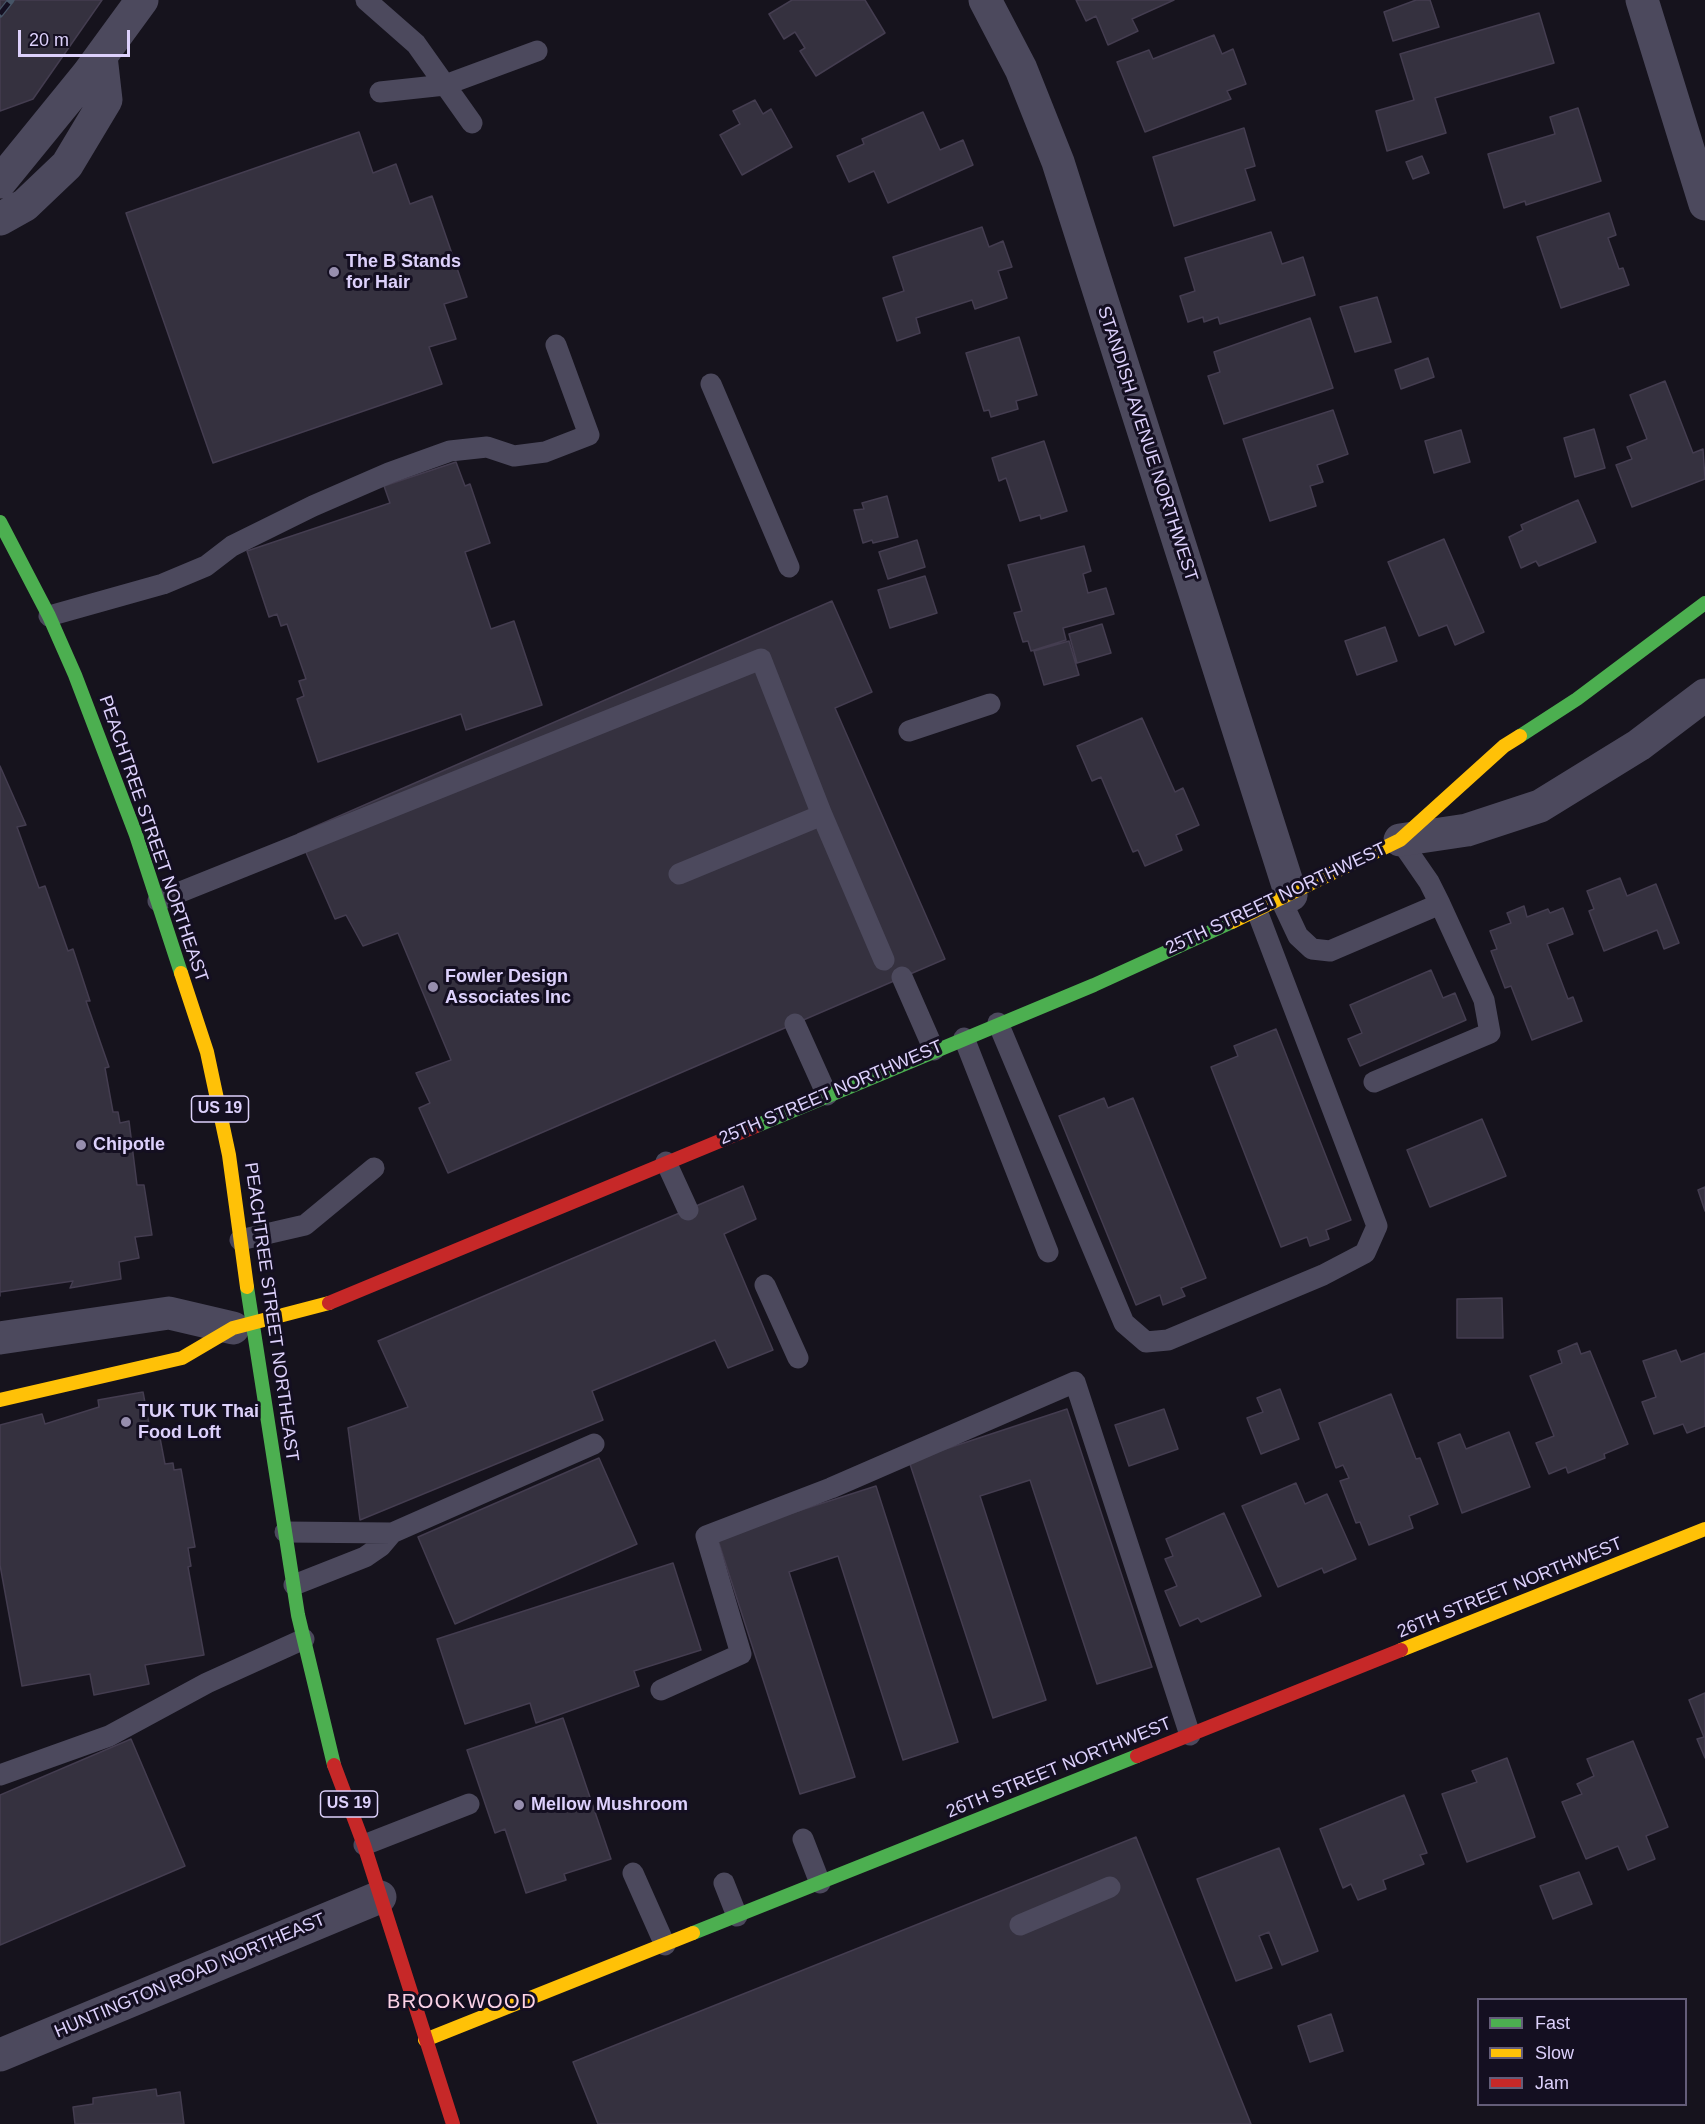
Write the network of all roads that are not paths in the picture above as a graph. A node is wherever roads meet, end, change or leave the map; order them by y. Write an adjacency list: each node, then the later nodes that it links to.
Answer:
1 (142, 0): 6 (street)
2 (366, 0): 7 (lane)
3 (985, 0): 25 (street, STANDISH AVENUE NORTHWEST)
4 (1642, 0): 11 (street)
5 (537, 51): 7 (lane)
6 (101, 56): 10 (street); 12 (street)
7 (445, 85): 8 (lane); 9 (lane)
8 (380, 92)
9 (472, 123)
10 (0, 182)
11 (1705, 204)
12 (0, 219)
13 (556, 345): 18 (lane)
14 (711, 384): 16 (lane)
15 (0, 522): 18 (main road, PEACHTREE STREET NORTHEAST / US 19)
16 (789, 567)
17 (1705, 603): 23 (main road, 25TH STREET NORTHWEST)
18 (49, 616): 26 (main road, PEACHTREE STREET NORTHEAST / US 19)
19 (1705, 695): 23 (street, 25TH STREET NORTHWEST)
20 (990, 704): 21 (lane)
21 (909, 731)
22 (822, 815): 24 (lane); 26 (lane); 29 (lane)
23 (1400, 840): 25 (main road, 25TH STREET NORTHWEST); 27 (lane)
24 (679, 874)
25 (1286, 897): 27 (lane); 28 (main road, 25TH STREET NORTHWEST)
26 (158, 901): 40 (main road, PEACHTREE STREET NORTHEAST / US 19)
27 (1440, 904): 35 (lane)
28 (1257, 910): 31 (main road, 25TH STREET NORTHWEST); 31 (lane)
29 (884, 960)
30 (902, 977): 34 (lane)
31 (998, 1023): 33 (main road, 25TH STREET NORTHWEST)
32 (795, 1024): 36 (lane)
33 (964, 1038): 34 (main road, 25TH STREET NORTHWEST); 41 (lane)
34 (934, 1050): 36 (main road, 25TH STREET NORTHWEST)
35 (1374, 1082)
36 (827, 1095): 37 (main road, 25TH STREET NORTHWEST)
37 (666, 1162): 39 (lane); 43 (main road, 25TH STREET NORTHWEST)
38 (374, 1168): 40 (lane)
39 (688, 1209)
40 (240, 1240): 43 (main road, PEACHTREE STREET NORTHEAST / US 19)
41 (1048, 1252)
42 (765, 1285): 45 (lane)
43 (243, 1326): 44 (street); 46 (main road, 25TH STREET NORTHWEST); 49 (main road, PEACHTREE STREET NORTHEAST / US 19)
44 (0, 1338)
45 (798, 1358)
46 (0, 1400)
47 (594, 1444): 50 (lane)
48 (1705, 1529): 54 (main road, 26TH STREET NORTHWEST)
49 (285, 1532): 50 (lane); 51 (main road, PEACHTREE STREET NORTHEAST / US 19)
50 (392, 1533): 51 (lane)
51 (294, 1585): 52 (main road, PEACHTREE STREET NORTHEAST / US 19)
52 (304, 1639): 55 (lane); 58 (main road, PEACHTREE STREET NORTHEAST / US 19)
53 (661, 1690): 54 (lane)
54 (1190, 1735): 61 (main road, 26TH STREET NORTHWEST)
55 (0, 1775)
56 (469, 1804): 58 (lane)
57 (803, 1839): 61 (lane)
58 (364, 1845): 63 (main road, PEACHTREE STREET NORTHEAST / US 19)
59 (633, 1873): 66 (lane)
60 (724, 1883): 64 (lane)
61 (820, 1883): 64 (main road, 26TH STREET NORTHWEST)
62 (1110, 1887): 65 (lane)
63 (380, 1897): 67 (main road, PEACHTREE STREET NORTHEAST / US 19); 68 (street, HUNTINGTON ROAD NORTHEAST)
64 (737, 1916): 66 (main road, 26TH STREET NORTHWEST)
65 (1020, 1925)
66 (665, 1945): 67 (main road, 26TH STREET NORTHWEST)
67 (425, 2040): 69 (main road, PEACHTREE STREET NORTHEAST / US 19)
68 (0, 2055)
69 (453, 2124)

